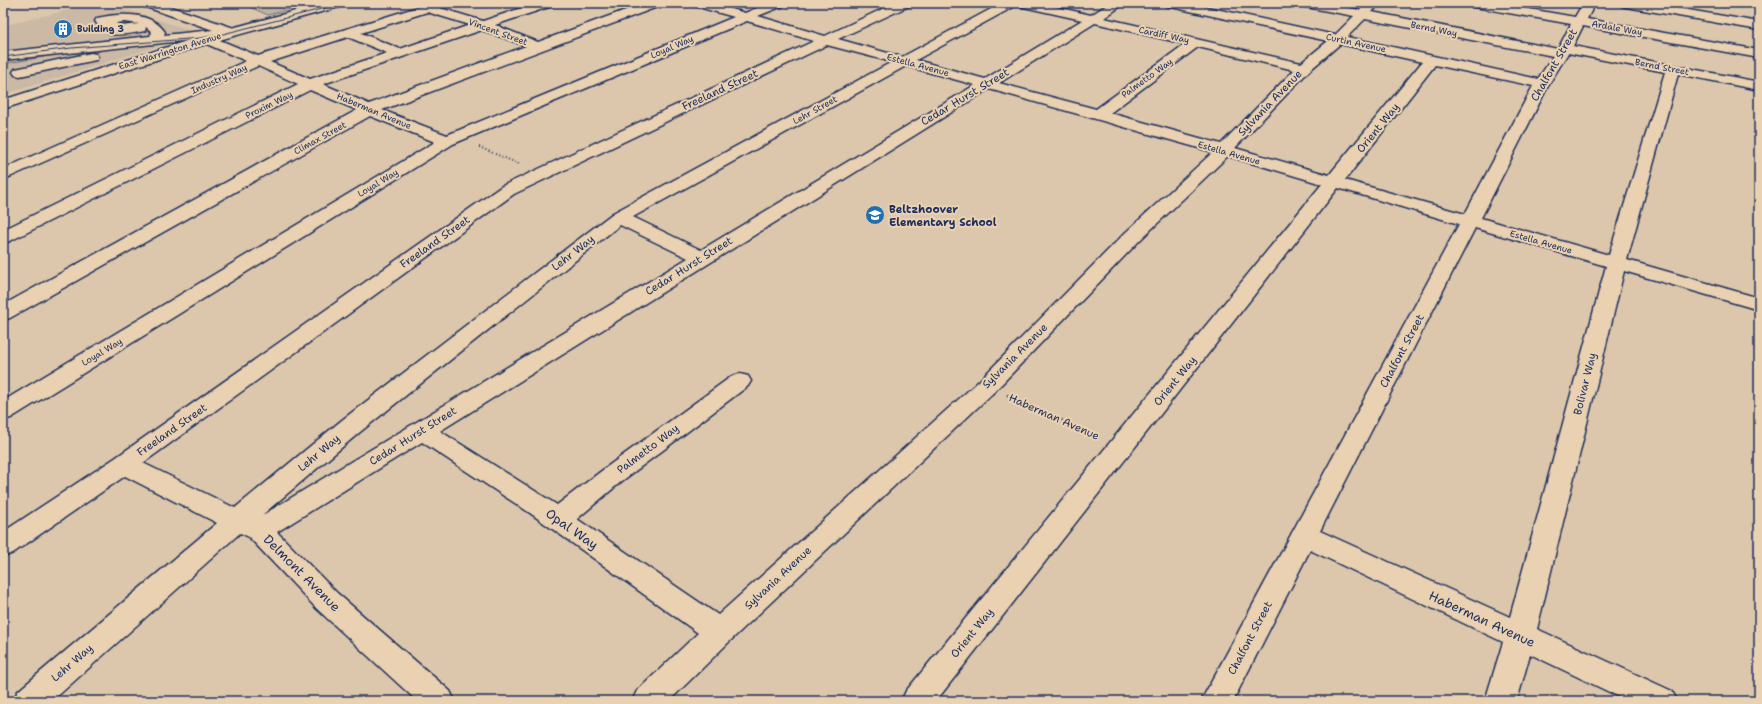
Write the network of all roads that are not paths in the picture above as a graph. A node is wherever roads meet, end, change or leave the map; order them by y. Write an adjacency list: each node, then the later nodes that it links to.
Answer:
1 (147, 3): 29 (street)
2 (339, 3): 29 (street, East Warrington Avenue)
3 (413, 3): 20 (street, Vincent Street)
4 (443, 3): 20 (street, Industry Way)
5 (548, 3): 26 (street, Proxim Way)
6 (656, 3): 38 (street, Climax Street)
7 (699, 3): 22 (street, Estella Avenue)
8 (779, 3): 22 (street, Loyal Way)
9 (905, 3): 36 (street, Freeland Street)
10 (1011, 3): 45 (street, Lehr Street)
11 (1024, 3): 24 (street, Cardiff Way)
12 (1119, 3): 24 (street, Cedar Hurst Street)
13 (1171, 3): 23 (street, Curtin Avenue)
14 (1306, 3): 21 (street, Bernd Way)
15 (1589, 3): 25 (street, Chalfont Street)
16 (1626, 3): 19 (street)
17 (1477, 4): 25 (street, Ardale Way); 31 (street)
18 (1241, 7): 23 (street)
19 (1673, 7): 28 (street)
20 (427, 8): 26 (street, Vincent Street); 30 (street, Industry Way)
21 (1367, 9): 31 (street, Bernd Way); 34 (street, Sylvania Avenue)
22 (746, 16): 36 (street, Estella Avenue); 56 (street, Loyal Way)
23 (1231, 16): 34 (street, Curtin Avenue)
24 (1093, 20): 37 (street, Cardiff Way); 49 (street, Cedar Hurst Street)
25 (1579, 21): 39 (street, Chalfont Street); 41 (street, Ardale Way)
26 (482, 25): 38 (street, Vincent Street); 40 (street, Proxim Way)
27 (154, 26): 35 (street)
28 (1759, 26)
29 (232, 32): 32 (street); 33 (street, East Warrington Avenue)
30 (350, 33): 40 (street); 44 (street, Industry Way)
31 (1458, 33): 39 (street, Bernd Way)
32 (178, 38): 35 (street); 48 (street)
33 (207, 39): 44 (street, Haberman Avenue); 53 (street, East Warrington Avenue)
34 (1338, 39): 43 (street, Curtin Avenue); 46 (street, Sylvania Avenue)
35 (154, 40): 42 (street)
36 (825, 40): 45 (street, Estella Avenue); 70 (street, Freeland Street)
37 (1197, 42): 46 (street, Cardiff Way); 55 (street, Palmetto Way)
38 (537, 46): 54 (street, Climax Street)
39 (1564, 51): 47 (street, Bernd Street); 51 (street, Chalfont Street)
40 (400, 54): 50 (street, Proxim Way)
41 (1759, 54)
42 (3, 56)
43 (1432, 59): 51 (street, Curtin Avenue); 59 (street, Orient Way)
44 (258, 61): 50 (street, Haberman Avenue); 58 (street, Industry Way)
45 (904, 61): 49 (street, Estella Avenue); 60 (street, Lehr Street)
46 (1304, 68): 57 (street, Sylvania Avenue)
47 (1673, 69): 52 (street, Bernd Street); 64 (street, Bolivar Way)
48 (20, 72)
49 (987, 83): 55 (street, Estella Avenue); 63 (street, Cedar Hurst Street)
50 (310, 84): 54 (street, Haberman Avenue); 62 (street, Proxim Way)
51 (1542, 84): 61 (street, Chalfont Street)
52 (1759, 86)
53 (3, 105)
54 (369, 110): 56 (street, Haberman Avenue); 66 (street, Climax Street)
55 (1098, 114): 57 (street, Estella Avenue)
56 (447, 141): 68 (street, Loyal Way)
57 (1224, 151): 59 (street, Estella Avenue); 75 (street, Sylvania Avenue)
58 (3, 175)
59 (1334, 182): 61 (street, Estella Avenue); 80 (street, Orient Way)
60 (619, 217): 63 (street); 72 (street, Lehr Way)
61 (1471, 222): 64 (street, Estella Avenue); 73 (street, Chalfont Street)
62 (3, 237)
63 (703, 258): 69 (street, Cedar Hurst Street)
64 (1616, 264): 65 (street, Estella Avenue); 76 (street, Bolivar Way)
65 (1759, 304)
66 (3, 314)
67 (740, 381): 71 (street, Palmetto Way)
68 (6, 407)
69 (422, 431): 71 (street, Opal Way); 72 (street, Cedar Hurst Street)
70 (124, 464): 72 (street, Delmont Avenue); 74 (street, Freeland Street)
71 (558, 519): 75 (street, Opal Way)
72 (248, 526): 77 (street, Lehr Way); 78 (street, Delmont Avenue)
73 (1305, 536): 76 (street, Haberman Avenue); 81 (street, Chalfont Street)
74 (3, 546)
75 (719, 632): 79 (street, Sylvania Avenue)
76 (1520, 636): 82 (street, Bolivar Way); 83 (street, Haberman Avenue)
77 (29, 701)
78 (439, 701)
79 (648, 701)
80 (917, 701)
81 (1217, 701)
82 (1501, 701)
83 (1660, 701)

